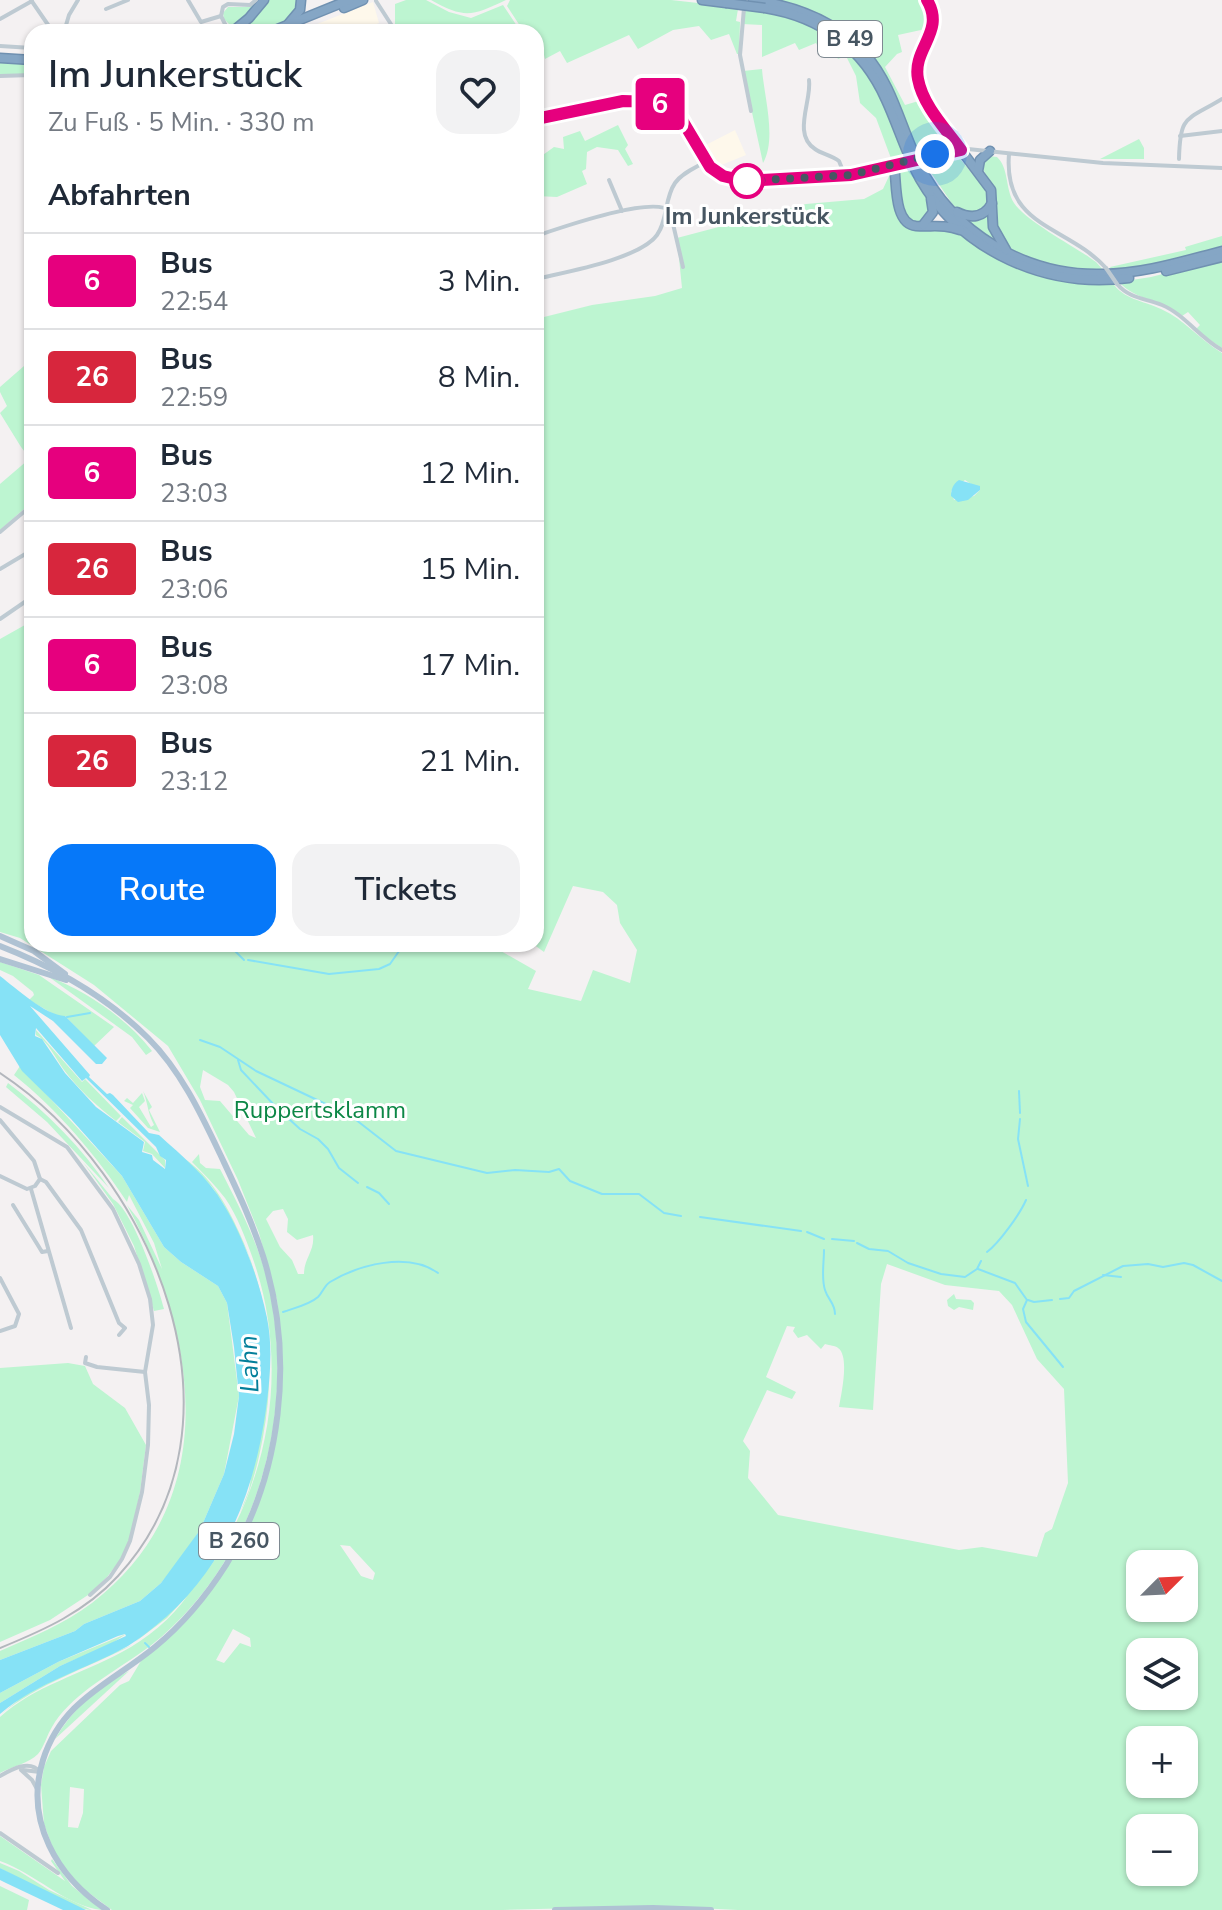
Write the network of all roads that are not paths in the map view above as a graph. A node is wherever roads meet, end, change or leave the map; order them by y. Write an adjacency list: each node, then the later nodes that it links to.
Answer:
1 (78, 0): 20 (street)
2 (128, 0): 16 (street)
3 (188, 0): 17 (street)
4 (256, 0): 17 (street)
5 (264, 0): 22 (highway)
6 (301, 0): 23 (highway)
7 (349, 0): 24 (highway)
8 (363, 0): 25 (highway)
9 (702, 0): 14 (highway, B 49, bridge)
10 (753, 0): 14 (highway, B 49)
11 (927, 0): 38 (street)
12 (32, 1): 18 (street); 19 (street)
13 (376, 1): 26 (street)
14 (766, 5): 48 (highway, B 49); 51 (highway, B 49)
15 (744, 8): 34 (street)
16 (106, 9)
17 (221, 16): 21 (street)
18 (0, 19)
19 (48, 24)
20 (66, 24)
21 (226, 24)
22 (241, 24)
23 (289, 24)
24 (296, 24)
25 (298, 24)
26 (391, 24)
27 (24, 49): 28 (street)
28 (0, 52): 29 (highway)
29 (24, 56)
30 (24, 75): 31 (street)
31 (0, 76)
32 (809, 80): 46 (street)
33 (1222, 99): 37 (street)
34 (751, 111)
35 (544, 117): 42 (street)
36 (1222, 131): 37 (street)
37 (1180, 136): 41 (street)
38 (961, 150): 39 (street); 43 (street, bridge); 45 (highway)
39 (990, 151): 40 (street); 45 (highway)
40 (1009, 154): 44 (street); 60 (street, bridge)
41 (1179, 159)
42 (705, 162): 46 (street); 50 (street)
43 (894, 165): 46 (street); 53 (highway)
44 (1222, 168)
45 (978, 172): 49 (highway)
46 (845, 176)
47 (609, 180): 52 (street)
48 (928, 191): 53 (highway); 54 (highway, B 49)
49 (993, 202): 51 (highway); 56 (highway)
50 (666, 207): 52 (street); 58 (street); 59 (street)
51 (948, 207): 56 (highway, B 49)
52 (622, 211): 55 (street)
53 (922, 225): 54 (highway)
54 (965, 232): 57 (highway, B 49)
55 (544, 234)
56 (1009, 253): 57 (highway, B 49)
57 (1222, 254)
58 (683, 267)
59 (544, 277)
60 (1222, 350)
61 (24, 512): 62 (street)
62 (0, 532)
63 (24, 555): 64 (street)
64 (0, 569)
65 (24, 602): 66 (street)
66 (0, 619)
67 (0, 936): 69 (main road, B 260)
68 (0, 946): 72 (main road, B 260)
69 (24, 947)
70 (36, 952): 72 (main road, B 260)
71 (0, 959): 72 (main road, B 260)
72 (73, 981): 87 (main road, B 260)
73 (0, 1107): 85 (street)
74 (0, 1120): 76 (street)
75 (0, 1176): 77 (street)
76 (40, 1179): 77 (street); 83 (street)
77 (31, 1189): 79 (street)
78 (13, 1205): 79 (street)
79 (49, 1251): 81 (street)
80 (0, 1278): 82 (street)
81 (71, 1328)
82 (0, 1331)
83 (119, 1335)
84 (86, 1357): 85 (street)
85 (145, 1372): 86 (street)
86 (90, 1595)
87 (45, 1755): 88 (street); 89 (main road, B 260)
88 (20, 1768): 89 (street); 90 (street); 91 (street)
89 (40, 1772): 91 (main road, B 260)
90 (0, 1776)
91 (38, 1791): 94 (main road, B 260)
92 (0, 1833): 93 (street)
93 (58, 1873)
94 (107, 1910)
95 (555, 1910): 96 (main road)
96 (711, 1910)

